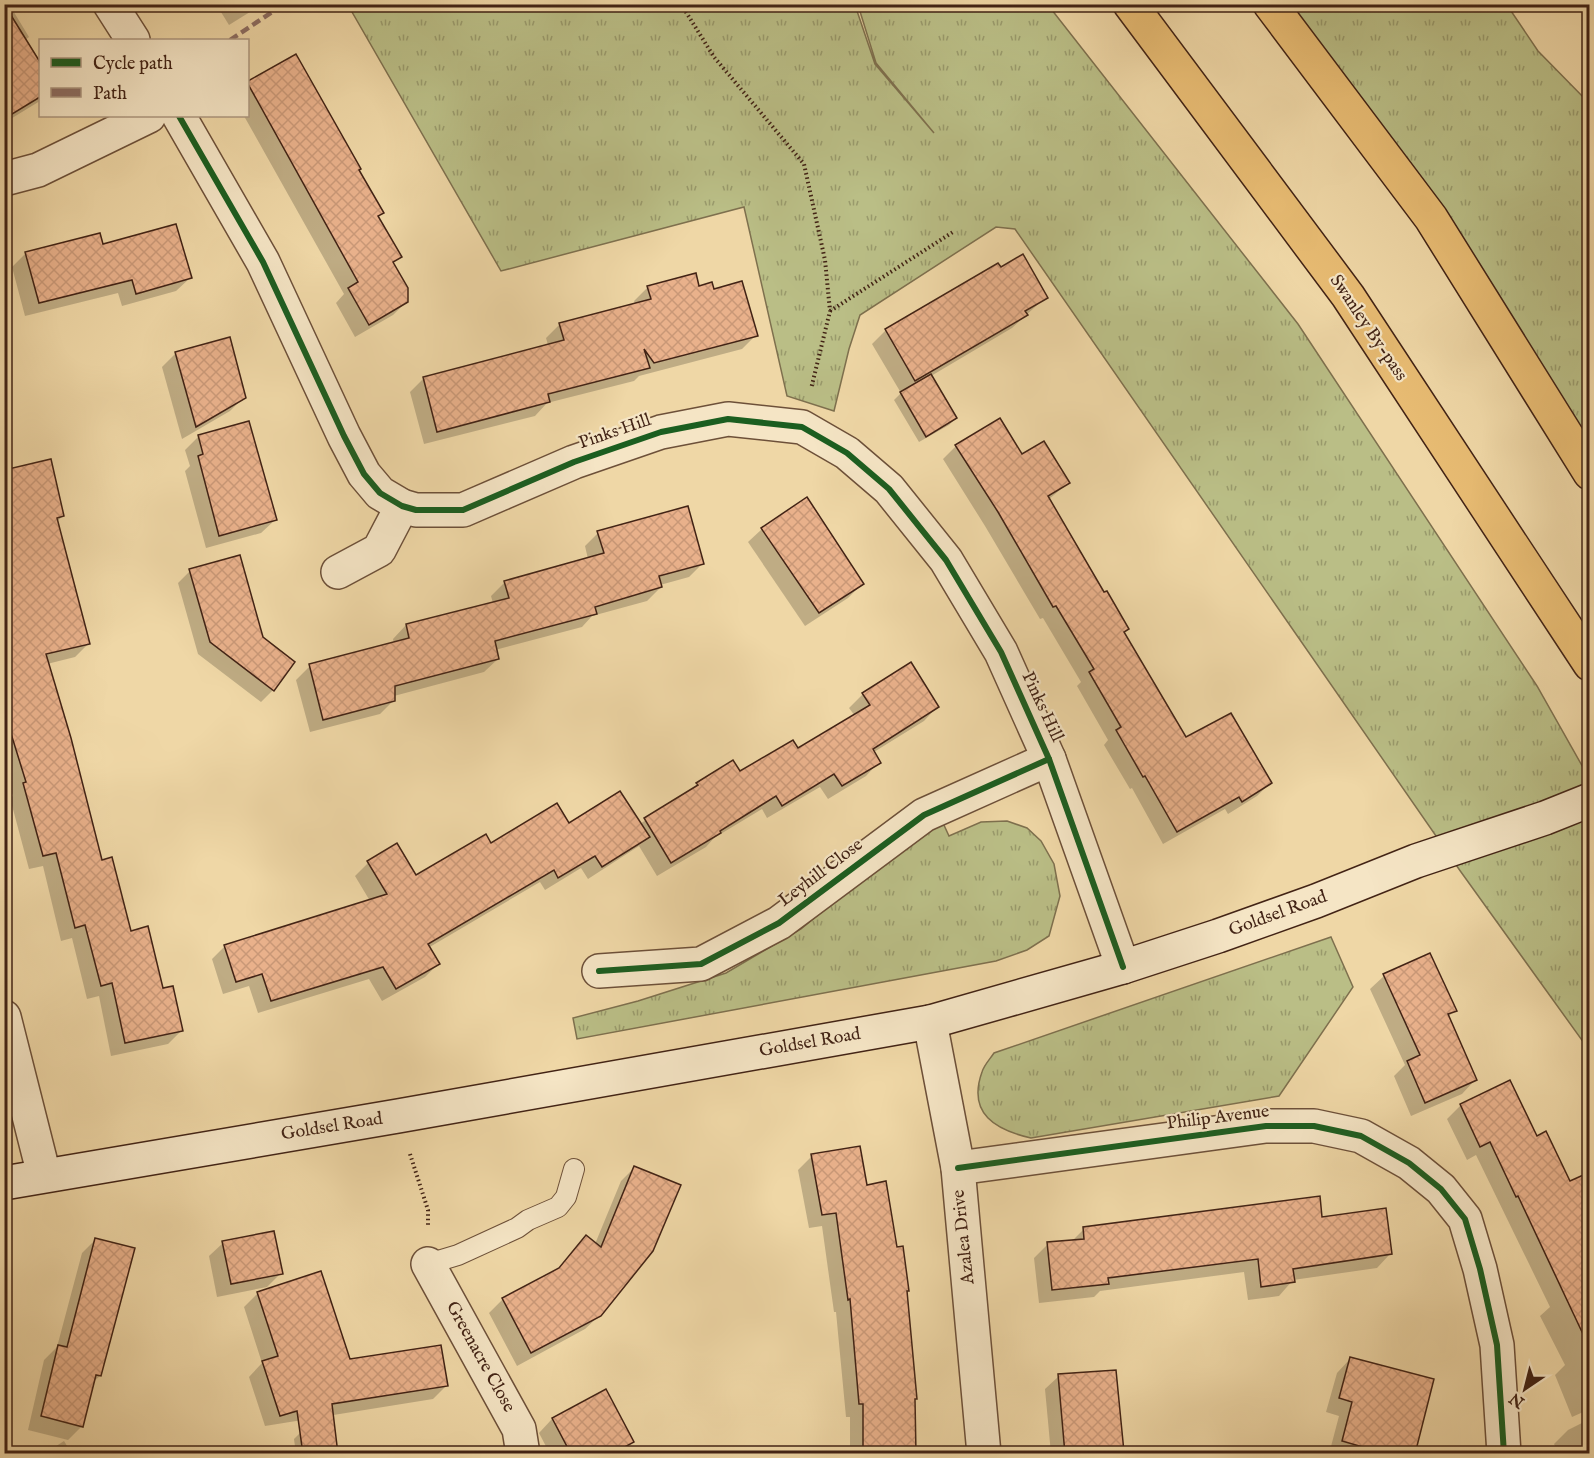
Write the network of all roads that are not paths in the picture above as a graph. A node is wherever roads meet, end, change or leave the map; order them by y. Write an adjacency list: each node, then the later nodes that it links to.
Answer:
1 (110, 4): 4 (street)
2 (1130, 4): 11 (highway, Swanley By-pass)
3 (1270, 4): 8 (highway)
4 (132, 39)
5 (147, 117): 7 (street)
6 (180, 117): 9 (street, Pinks Hill)
7 (4, 179)
8 (1590, 473)
9 (402, 506): 10 (street); 12 (street, Pinks Hill)
10 (338, 572)
11 (1590, 664)
12 (1049, 759): 14 (street, Pinks Hill); 15 (street, Leyhill Close)
13 (1590, 800): 14 (street, Goldsel Road)
14 (1123, 967): 17 (street, Goldsel Road)
15 (599, 971)
16 (4, 1017): 20 (street)
17 (930, 1022): 18 (street, Azalea Drive); 20 (street, Goldsel Road)
18 (958, 1168): 24 (street, Azalea Drive); 25 (street, Philip Avenue)
19 (574, 1169): 22 (lane)
20 (44, 1175): 21 (street, Goldsel Road)
21 (4, 1183)
22 (428, 1264): 23 (street, Greenacre Close)
23 (523, 1454)
24 (984, 1454)
25 (1504, 1454)

